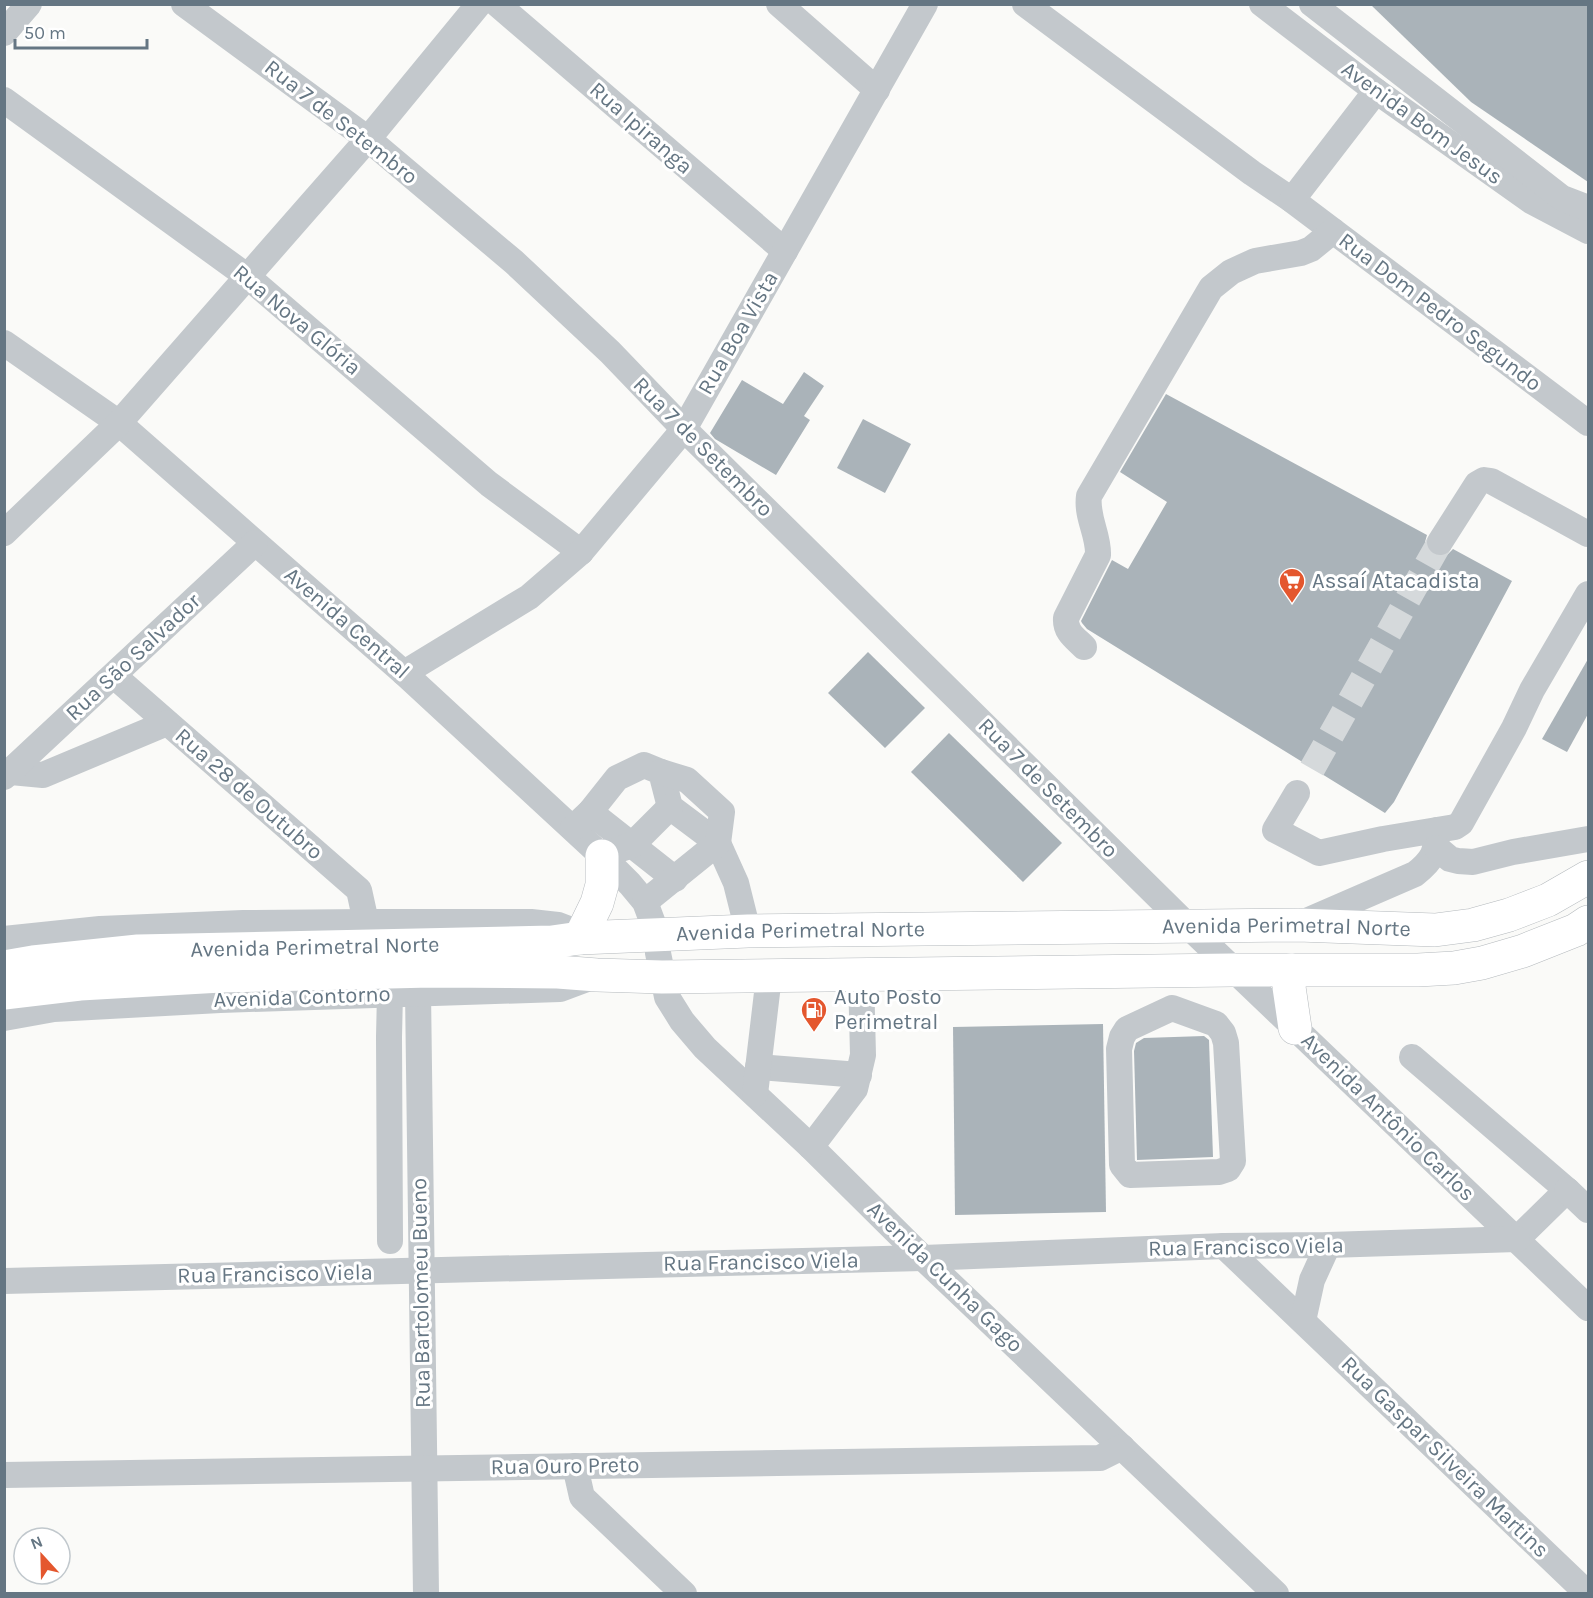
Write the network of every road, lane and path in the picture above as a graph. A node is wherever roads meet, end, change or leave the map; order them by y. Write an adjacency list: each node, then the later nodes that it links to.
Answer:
1 (29, 4): 10 (street)
2 (184, 4): 14 (street, Rua 7 de Setembro)
3 (479, 4): 14 (street)
4 (497, 4): 19 (street, Rua Ipiranga)
5 (779, 4): 11 (street)
6 (925, 4): 11 (street, Rua Boa Vista)
7 (1025, 4): 15 (street, Rua Dom Pedro Segundo)
8 (1262, 4): 12 (street, Avenida Bom Jesus)
9 (1312, 4): 16 (street)
10 (4, 33)
11 (877, 90): 19 (street, Rua Boa Vista)
12 (1376, 91): 15 (street); 18 (street, Avenida Bom Jesus)
13 (4, 100): 20 (street, Rua Nova Glória)
14 (368, 139): 20 (street); 24 (street, Rua 7 de Setembro)
15 (1292, 200): 17 (street, Rua Dom Pedro Segundo)
16 (1588, 208)
17 (1333, 231): 23 (street, Rua Dom Pedro Segundo); 31 (street)
18 (1588, 231)
19 (785, 251): 24 (street, Rua Boa Vista)
20 (248, 277): 22 (street); 29 (street, Rua Nova Glória)
21 (4, 343): 22 (street, Avenida Central)
22 (119, 423): 25 (street); 28 (street, Avenida Central)
23 (1588, 423)
24 (684, 429): 29 (street, Rua Boa Vista); 51 (street, Rua 7 de Setembro)
25 (4, 534)
26 (1588, 534): 27 (street)
27 (1440, 542)
28 (255, 543): 32 (street, Avenida Central); 33 (street, Rua São Salvador)
29 (581, 552): 32 (street, Rua Boa Vista)
30 (1588, 594): 40 (street)
31 (1084, 647)
32 (404, 673): 39 (street, Avenida Central)
33 (114, 676): 34 (street, Rua 28 de Outubro); 36 (street, Rua São Salvador)
34 (167, 723): 36 (street, Rua São Salvador); 48 (street, Rua 28 de Outubro)
35 (661, 772): 38 (street); 39 (street); 42 (street)
36 (8, 775)
37 (1297, 792): 40 (street)
38 (670, 807): 42 (street); 43 (street)
39 (581, 820): 43 (street); 44 (street, Avenida Central)
40 (1437, 839): 41 (street); 50 (street)
41 (1588, 839)
42 (718, 843): 46 (street); 52 (street)
43 (632, 845): 44 (street); 46 (street)
44 (602, 856): 47 (street, Avenida Central); 54 (highway)
45 (1588, 877): 50 (highway, Avenida Perimetral Norte)
46 (675, 879): 47 (street)
47 (645, 902): 53 (street, Avenida Central)
48 (366, 922): 54 (street); 55 (street)
49 (1588, 922): 58 (highway, Avenida Perimetral Norte)
50 (1298, 925): 51 (highway, Avenida Perimetral Norte)
51 (1188, 926): 52 (highway, Avenida Perimetral Norte); 57 (street, Avenida Antônio Carlos)
52 (748, 931): 53 (highway, Avenida Perimetral Norte)
53 (657, 934): 54 (highway, Avenida Perimetral Norte); 63 (street, Avenida Cunha Gago)
54 (580, 938): 56 (highway, Avenida Perimetral Norte)
55 (4, 939)
56 (4, 967)
57 (1233, 970): 58 (highway, Avenida Perimetral Norte); 59 (highway, Avenida Perimetral Norte); 69 (street, Avenida Antônio Carlos)
58 (1291, 970): 69 (highway)
59 (1166, 971): 61 (highway, Avenida Perimetral Norte); 67 (street)
60 (597, 975): 63 (highway, Avenida Perimetral Norte); 64 (street, Avenida Contorno); 65 (highway, Avenida Perimetral Norte)
61 (861, 975): 62 (highway, Avenida Perimetral Norte); 74 (street)
62 (769, 976): 63 (highway, Avenida Perimetral Norte); 73 (street)
63 (662, 977): 75 (street, Avenida Cunha Gago)
64 (418, 992): 66 (street, Avenida Contorno); 71 (street, Rua Bartolomeu Bueno)
65 (4, 993)
66 (390, 993): 68 (street, Avenida Contorno); 70 (street)
67 (1172, 1008): 67 (street)
68 (4, 1018)
69 (1295, 1028): 79 (street, Avenida Antônio Carlos)
70 (389, 1037): 71 (street); 80 (street)
71 (418, 1038): 84 (street, Rua Bartolomeu Bueno)
72 (1412, 1057): 77 (street)
73 (758, 1067): 74 (street); 75 (street)
74 (859, 1075): 76 (street)
75 (755, 1094): 76 (street, Avenida Cunha Gago)
76 (811, 1147): 83 (street, Avenida Cunha Gago)
77 (1567, 1190): 78 (street); 79 (street)
78 (1588, 1210)
79 (1517, 1239): 81 (street, Rua Francisco Viela); 86 (street, Avenida Antônio Carlos)
80 (390, 1241)
81 (1328, 1245): 82 (street, Rua Francisco Viela); 87 (street)
82 (1224, 1246): 83 (street, Rua Francisco Viela); 87 (street, Rua Gaspar Silveira Martins)
83 (923, 1258): 84 (street, Rua Francisco Viela); 88 (street, Avenida Cunha Gago)
84 (420, 1271): 85 (street, Rua Francisco Viela); 90 (street, Rua Bartolomeu Bueno)
85 (4, 1281)
86 (1588, 1308)
87 (1303, 1321): 95 (street, Rua Gaspar Silveira Martins)
88 (1122, 1447): 89 (street, Rua Ouro Preto); 94 (street, Avenida Cunha Gago)
89 (575, 1466): 90 (street, Rua Ouro Preto); 93 (street)
90 (424, 1469): 91 (street, Rua Ouro Preto); 92 (street, Rua Bartolomeu Bueno)
91 (4, 1475)
92 (426, 1593)
93 (684, 1593)
94 (1276, 1593)
95 (1588, 1593)

